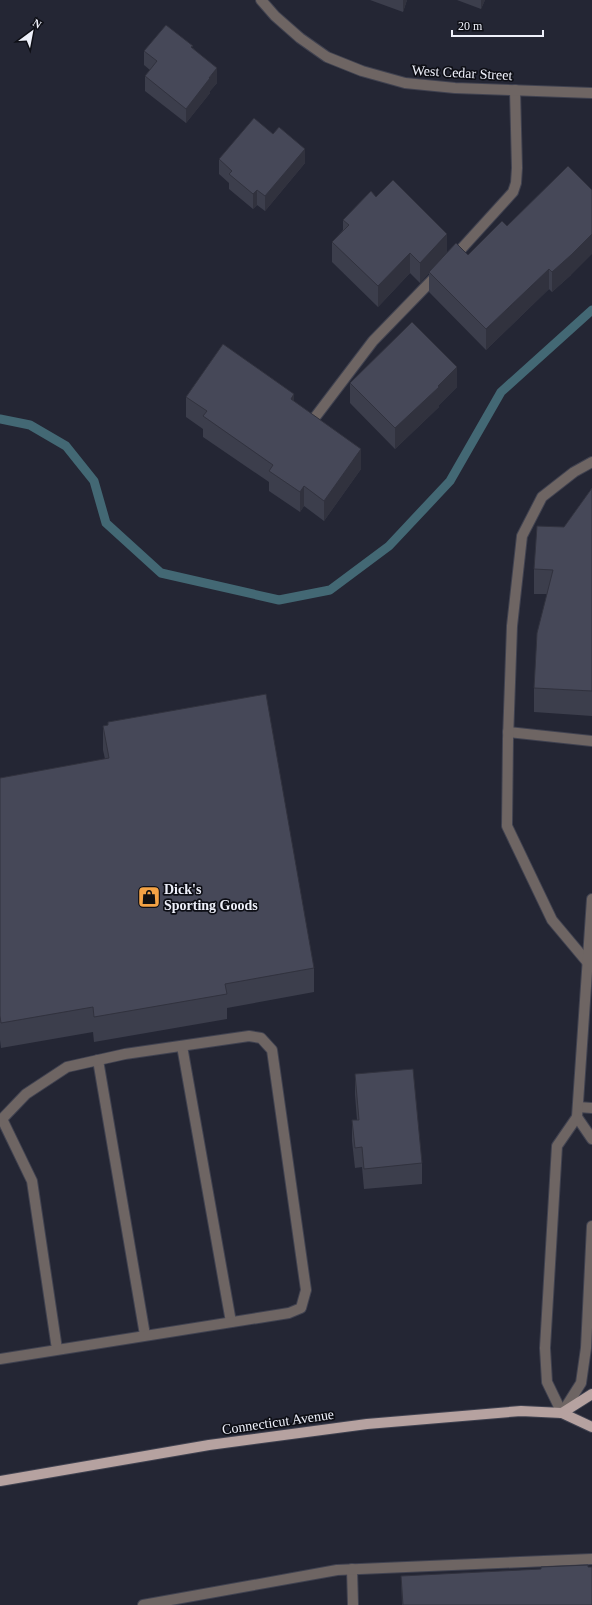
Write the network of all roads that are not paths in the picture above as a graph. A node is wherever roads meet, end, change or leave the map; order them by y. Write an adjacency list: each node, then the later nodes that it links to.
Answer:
1 (261, 0): 2 (street, West Cedar Street)
2 (515, 90): 3 (street, West Cedar Street); 4 (street)
3 (592, 93)
4 (316, 416)
5 (592, 462): 6 (street)
6 (508, 732): 7 (street); 9 (street)
7 (592, 741)
8 (592, 899): 9 (street)
9 (588, 963): 12 (street)
10 (182, 1046): 11 (street); 18 (street); 18 (street)
11 (98, 1060): 15 (street); 19 (street)
12 (578, 1107): 13 (street); 14 (street)
13 (592, 1108)
14 (577, 1117): 16 (street); 23 (street)
15 (1, 1119): 20 (street)
16 (592, 1139)
17 (592, 1226): 23 (street)
18 (231, 1322): 19 (street)
19 (145, 1336): 20 (street)
20 (57, 1350): 21 (street)
21 (0, 1359)
22 (592, 1394): 23 (main road)
23 (562, 1413): 24 (main road, Connecticut Avenue); 25 (main road, Connecticut Avenue)
24 (592, 1428)
25 (0, 1481)
26 (592, 1559): 27 (street)
27 (352, 1569): 28 (street); 29 (street)
28 (143, 1605)
29 (353, 1605)

